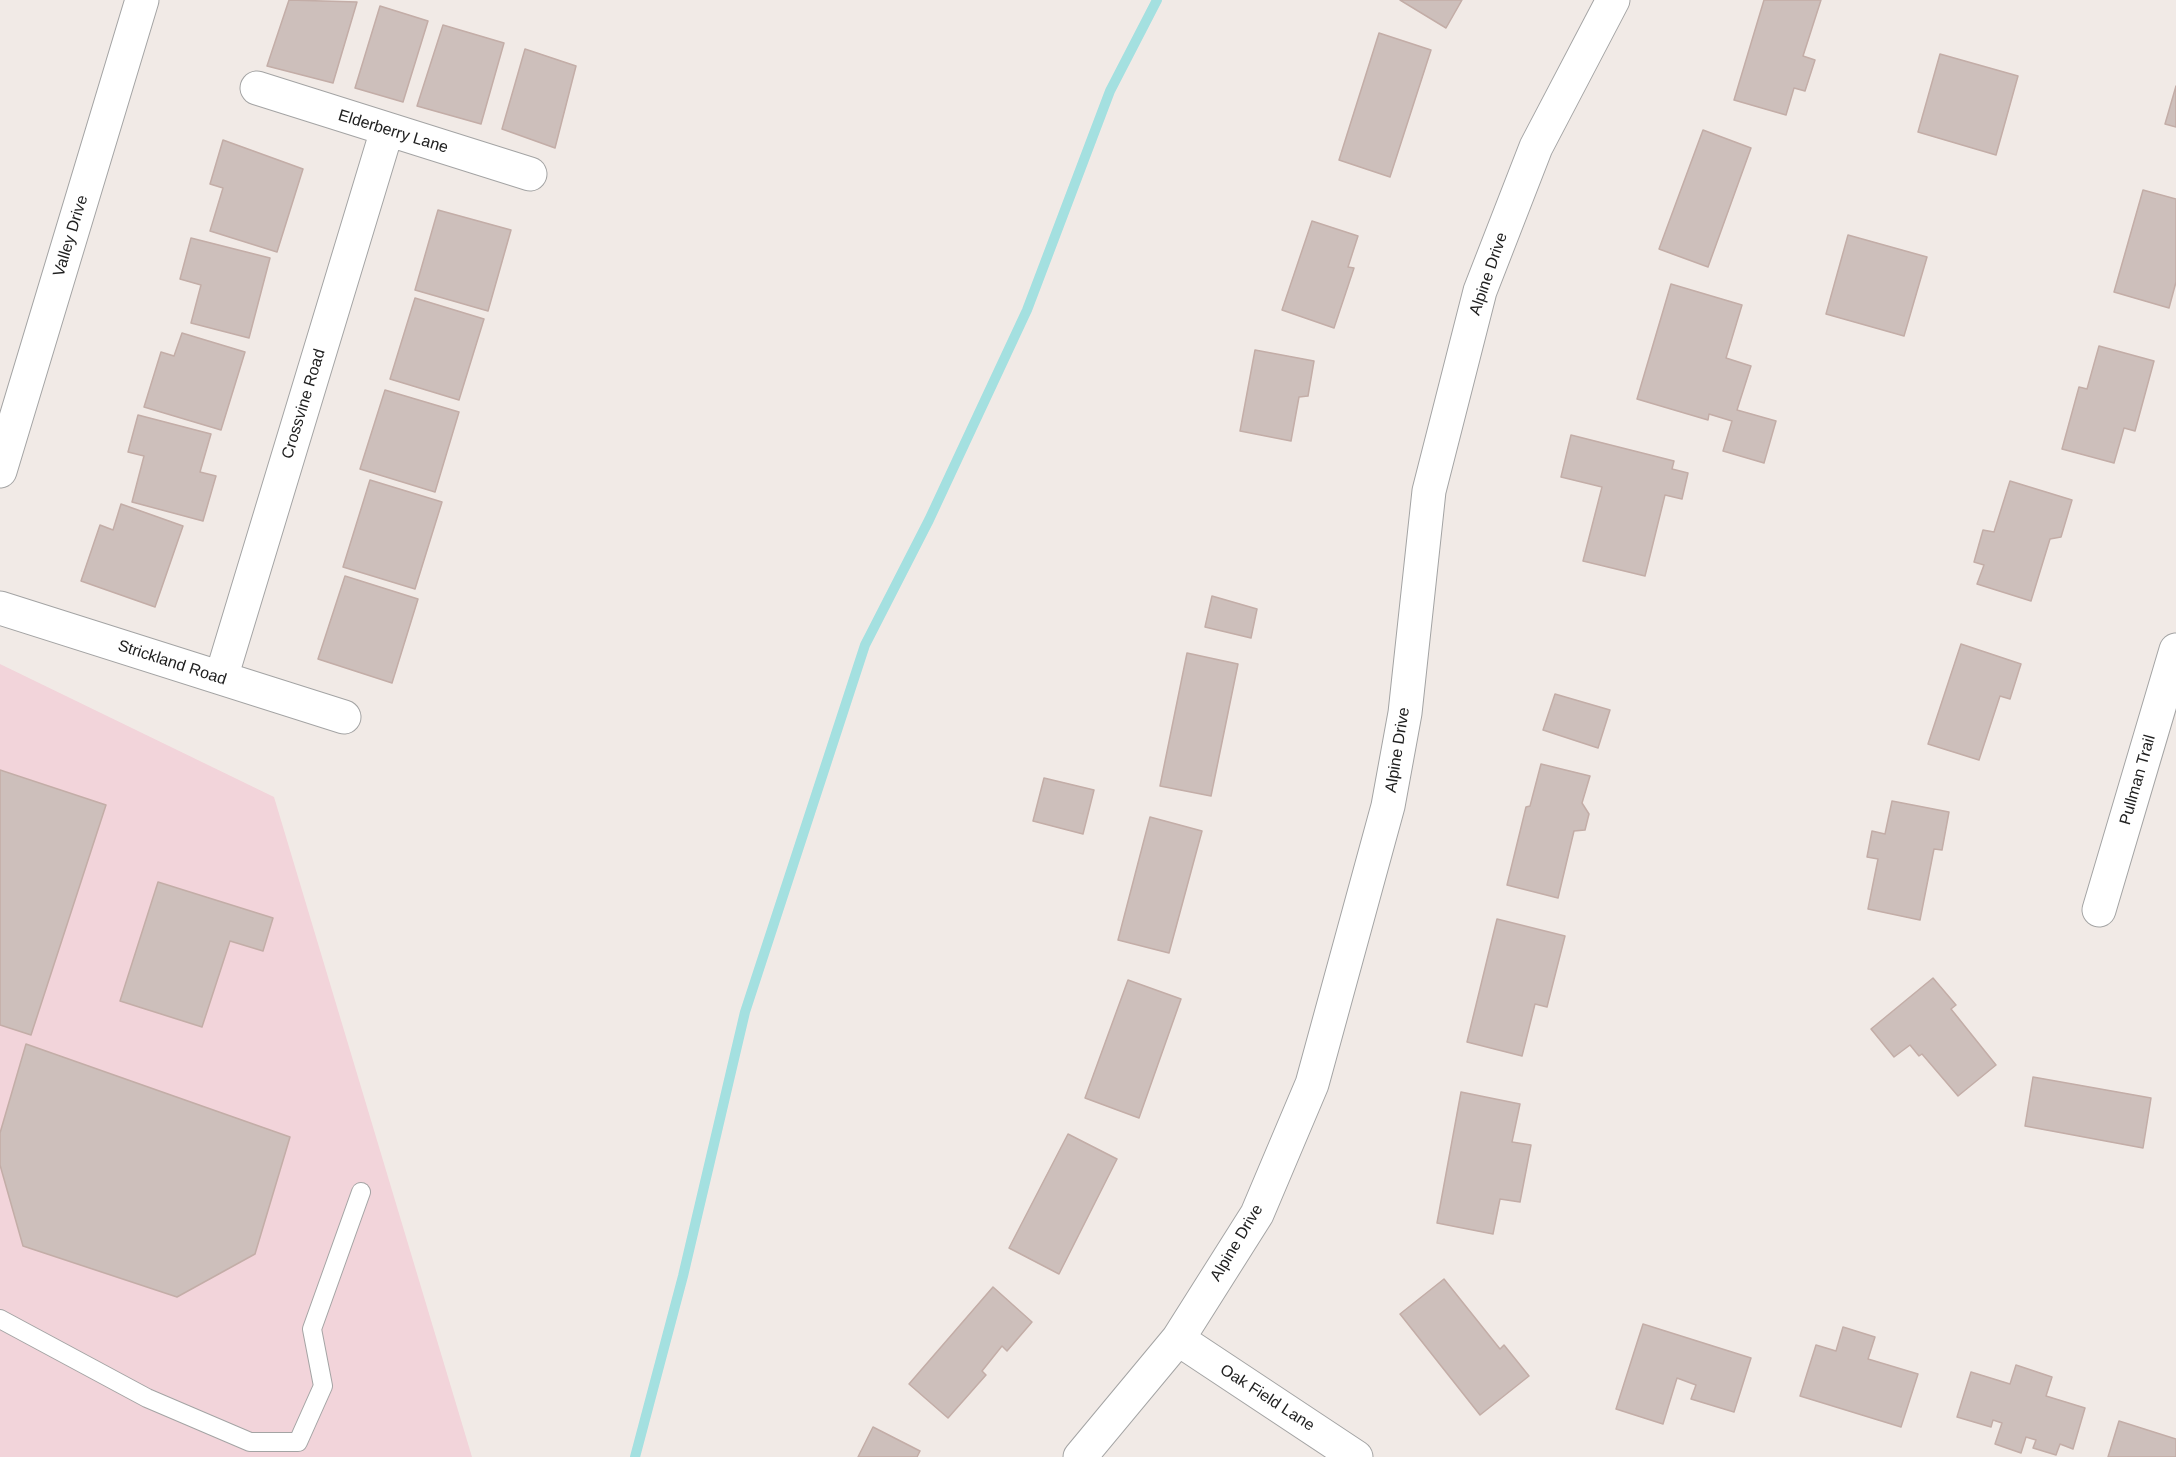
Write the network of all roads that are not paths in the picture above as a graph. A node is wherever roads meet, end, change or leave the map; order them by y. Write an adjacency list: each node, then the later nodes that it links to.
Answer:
1 (142, 0): 6 (street, Valley Drive)
2 (1613, 0): 14 (street, Alpine Drive)
3 (257, 88): 4 (street, Elderberry Lane)
4 (387, 130): 5 (street, Elderberry Lane); 9 (street, Crossvine Road)
5 (530, 174)
6 (0, 471)
7 (0, 608): 9 (street, Strickland Road)
8 (2175, 656): 11 (street, Pullman Trail)
9 (221, 678): 10 (street, Strickland Road)
10 (344, 717)
11 (2099, 910)
12 (361, 1192): 13 (lane)
13 (0, 1319)
14 (1178, 1339): 15 (street, Alpine Drive); 16 (street, Oak Field Lane)
15 (1080, 1457)
16 (1356, 1457)

